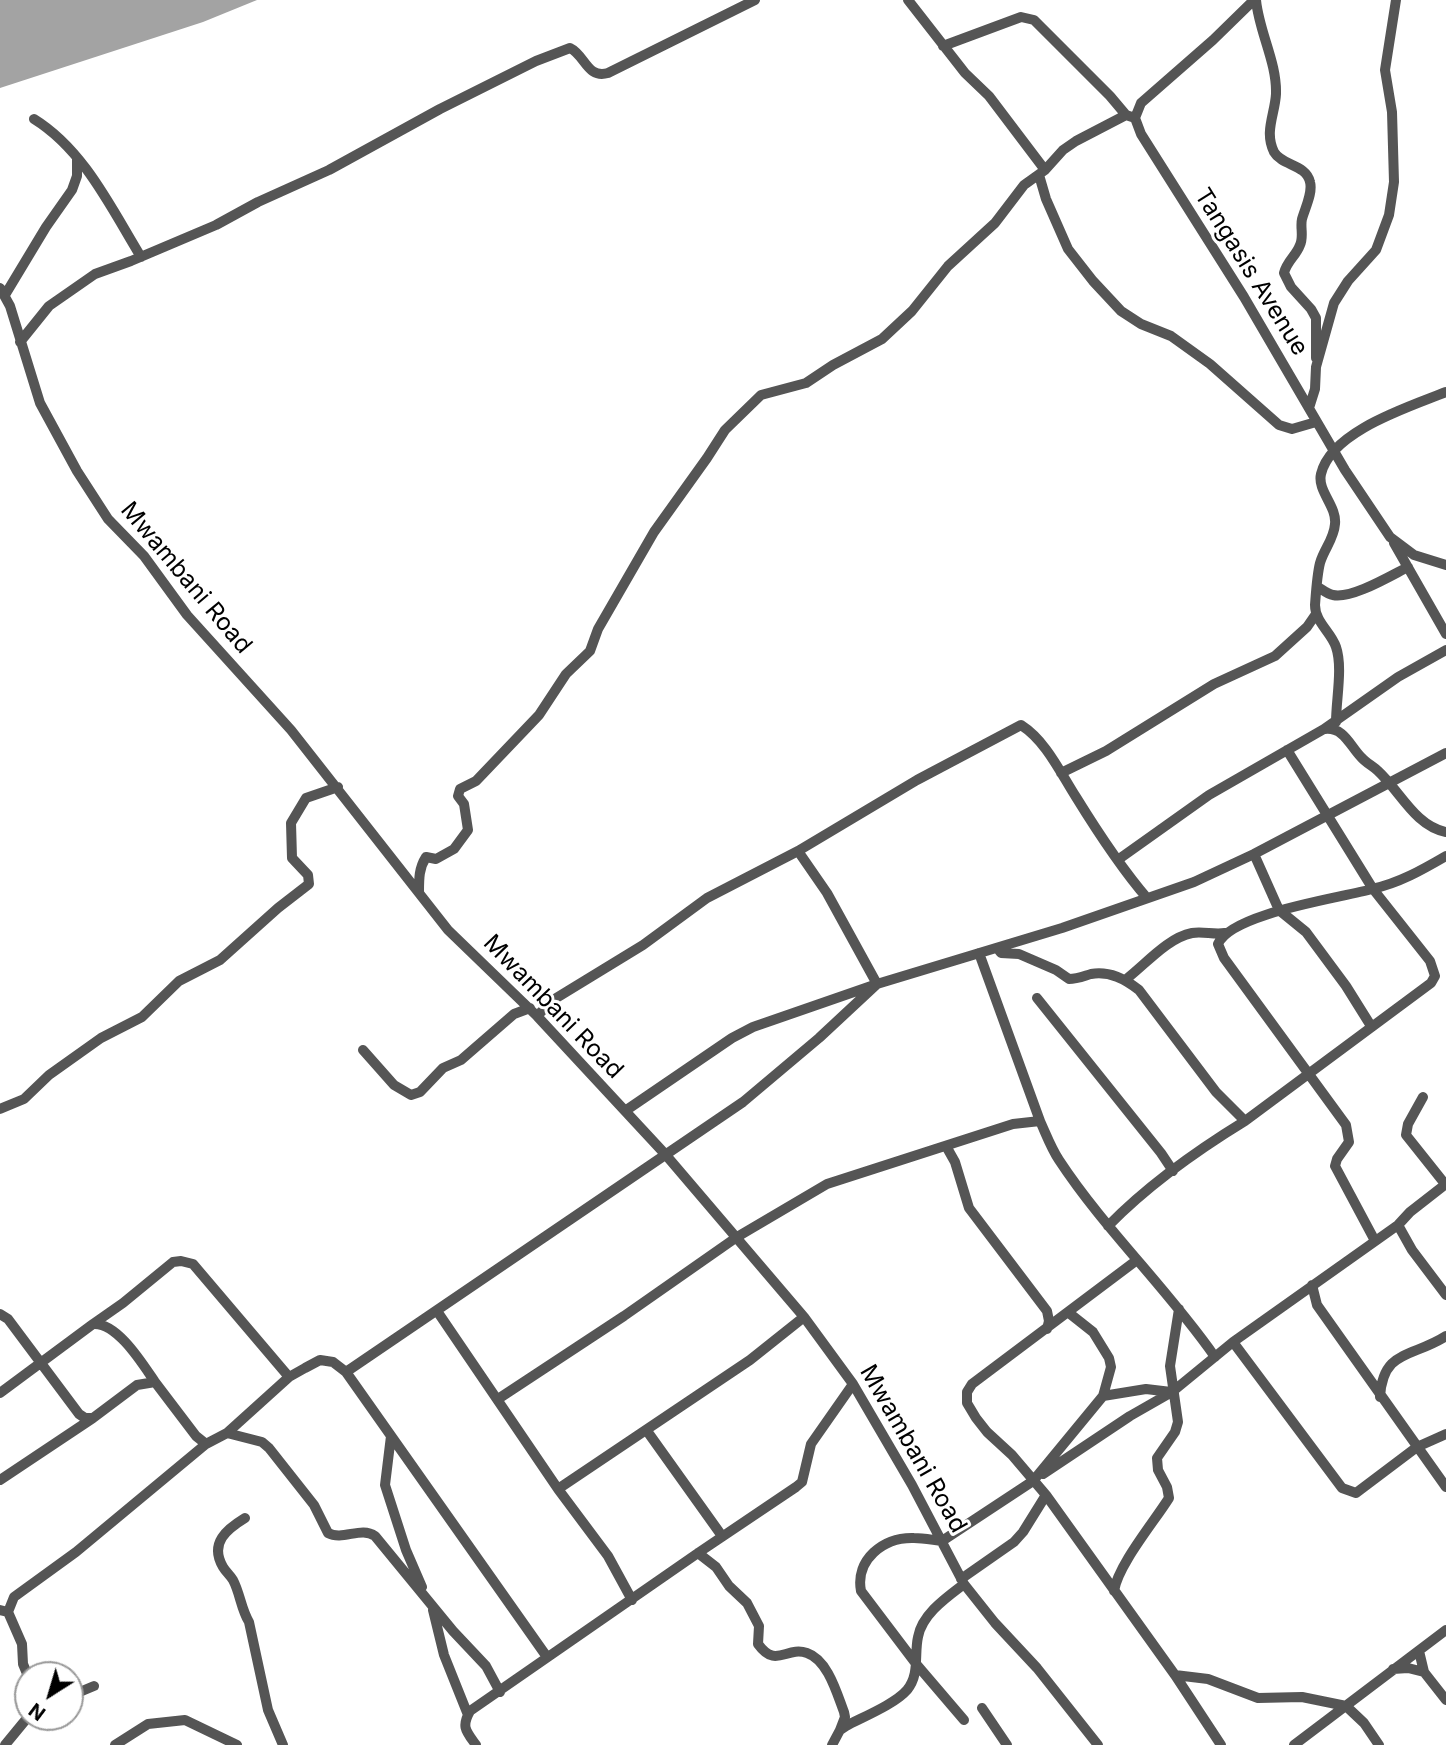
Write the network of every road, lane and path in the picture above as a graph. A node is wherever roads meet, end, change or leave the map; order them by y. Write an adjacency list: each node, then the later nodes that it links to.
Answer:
1 (755, 0): 10 (street)
2 (908, 0): 5 (street)
3 (1255, 0): 6 (street); 13 (street)
4 (1396, 0): 13 (street)
5 (943, 46): 6 (street, Tangasis Avenue); 9 (street)
6 (1130, 117): 9 (street); 15 (street, Tangasis Avenue)
7 (34, 120): 8 (street)
8 (77, 158): 10 (street); 11 (street)
9 (1042, 172): 16 (street); 40 (street)
10 (141, 257): 12 (street)
11 (2, 292): 12 (street, Mwambani Road)
12 (20, 342): 31 (street, Mwambani Road)
13 (1316, 367): 15 (street)
14 (1446, 392): 17 (street)
15 (1309, 408): 16 (street, Tangasis Avenue)
16 (1316, 422): 17 (street, Tangasis Avenue)
17 (1334, 450): 18 (street, Tangasis Avenue); 21 (street)
18 (1390, 537): 19 (street, Tangasis Avenue); 20 (street)
19 (1446, 565)
20 (1408, 567): 21 (street); 23 (street)
21 (1318, 587): 22 (street)
22 (1316, 614): 25 (street); 29 (street)
23 (1446, 634)
24 (1446, 650): 25 (street)
25 (1336, 722): 26 (street)
26 (1324, 729): 27 (street); 30 (street)
27 (1287, 750): 32 (street); 37 (street)
28 (1446, 753): 30 (street)
29 (1061, 773): 34 (street); 37 (street)
30 (1388, 783): 32 (street); 33 (street)
31 (338, 787): 40 (street, Mwambani Road); 59 (street)
32 (1326, 815): 35 (street); 39 (street)
33 (1446, 832)
34 (798, 851): 50 (street); 52 (street)
35 (1254, 854): 41 (street); 43 (street)
36 (1446, 856): 39 (street)
37 (1119, 859): 38 (street)
38 (1133, 882): 41 (street); 42 (street)
39 (1373, 889): 43 (street); 47 (street)
40 (419, 892): 53 (street, Mwambani Road)
41 (1147, 898): 42 (street)
42 (1132, 905): 45 (street)
43 (1279, 910): 44 (street); 55 (street)
44 (1229, 933): 49 (street); 57 (street)
45 (997, 948): 46 (street); 49 (street)
46 (979, 953): 50 (street); 61 (street)
47 (1434, 968): 48 (street); 55 (street)
48 (1446, 973)
49 (1125, 980): 62 (street)
50 (877, 984): 60 (street); 64 (street)
51 (1037, 998): 65 (street)
52 (547, 1005): 53 (street); 54 (street)
53 (527, 1008): 54 (street, Mwambani Road); 56 (street)
54 (537, 1016): 60 (street, Mwambani Road)
55 (1371, 1026): 57 (street)
56 (363, 1051)
57 (1309, 1074): 62 (street); 70 (street)
58 (1423, 1097): 66 (street)
59 (0, 1109)
60 (625, 1111): 64 (street, Mwambani Road)
61 (1040, 1121): 63 (street); 68 (street)
62 (1245, 1121): 65 (street)
63 (946, 1146): 69 (street); 82 (street)
64 (665, 1154): 69 (street, Mwambani Road); 77 (street)
65 (1173, 1171): 68 (street)
66 (1446, 1184): 67 (street)
67 (1398, 1225): 70 (street); 74 (street)
68 (1108, 1226): 71 (street)
69 (737, 1237): 80 (street, Mwambani Road); 95 (street)
70 (1374, 1240): 72 (street)
71 (1137, 1260): 76 (street); 78 (street)
72 (1312, 1285): 73 (street); 75 (street)
73 (1298, 1295): 75 (street); 84 (street)
74 (1446, 1295)
75 (1317, 1305): 94 (street)
76 (1179, 1309): 85 (street); 91 (street)
77 (437, 1311): 87 (street); 95 (street)
78 (1069, 1313): 82 (street); 93 (street)
79 (0, 1314): 86 (street)
80 (804, 1317): 90 (street, Mwambani Road); 97 (street)
81 (93, 1324): 86 (street); 88 (street); 89 (street)
82 (1047, 1329): 104 (street)
83 (1446, 1336): 94 (street)
84 (1233, 1342): 85 (street); 102 (street)
85 (1215, 1357): 91 (street)
86 (41, 1364): 92 (street); 96 (street)
87 (346, 1372): 88 (street); 100 (street)
88 (289, 1377): 98 (street)
89 (155, 1382): 96 (street); 101 (street)
90 (853, 1384): 109 (street); 110 (street, Mwambani Road)
91 (1172, 1392): 93 (street); 104 (street); 113 (street)
92 (0, 1394)
93 (1102, 1396): 104 (street)
94 (1380, 1397): 102 (street)
95 (498, 1399): 106 (street)
96 (93, 1418): 103 (street)
97 (647, 1431): 106 (street); 109 (street)
98 (227, 1433): 101 (street); 115 (street)
99 (1446, 1434): 102 (street)
100 (391, 1436): 115 (street); 119 (street)
101 (206, 1444): 116 (street)
102 (1417, 1447): 105 (street)
103 (0, 1480)
104 (1034, 1480): 107 (street); 110 (street)
105 (1446, 1488)
106 (558, 1489): 114 (street)
107 (1046, 1495): 112 (street); 113 (street)
108 (245, 1518): 138 (street)
109 (722, 1536): 111 (street)
110 (942, 1541): 112 (street, Mwambani Road); 121 (street)
111 (698, 1553): 114 (street); 133 (street)
112 (963, 1581): 121 (street); 142 (street, Mwambani Road)
113 (1114, 1591): 124 (street)
114 (632, 1600): 119 (street)
115 (431, 1605): 127 (street); 131 (street)
116 (4, 1611): 120 (street)
117 (1446, 1630): 118 (street)
118 (1419, 1651): 122 (street); 123 (street)
119 (547, 1657): 127 (street)
120 (23, 1661)
121 (917, 1665): 132 (street); 133 (street)
122 (1393, 1669): 123 (street); 129 (street)
123 (1424, 1672): 128 (street)
124 (1175, 1675): 129 (street); 143 (street)
125 (94, 1686): 126 (street)
126 (84, 1690)
127 (500, 1692): 131 (street)
128 (1446, 1700)
129 (1346, 1706): 144 (street); 145 (street)
130 (982, 1709): 141 (street)
131 (468, 1715): 139 (street)
132 (964, 1720)
133 (840, 1730): 140 (street)
134 (16, 1731): 135 (street)
135 (5, 1745)
136 (115, 1745): 137 (street)
137 (237, 1745)
138 (283, 1745)
139 (475, 1745)
140 (832, 1745)
141 (1007, 1745)
142 (1098, 1745)
143 (1221, 1745)
144 (1294, 1745)
145 (1379, 1745)

